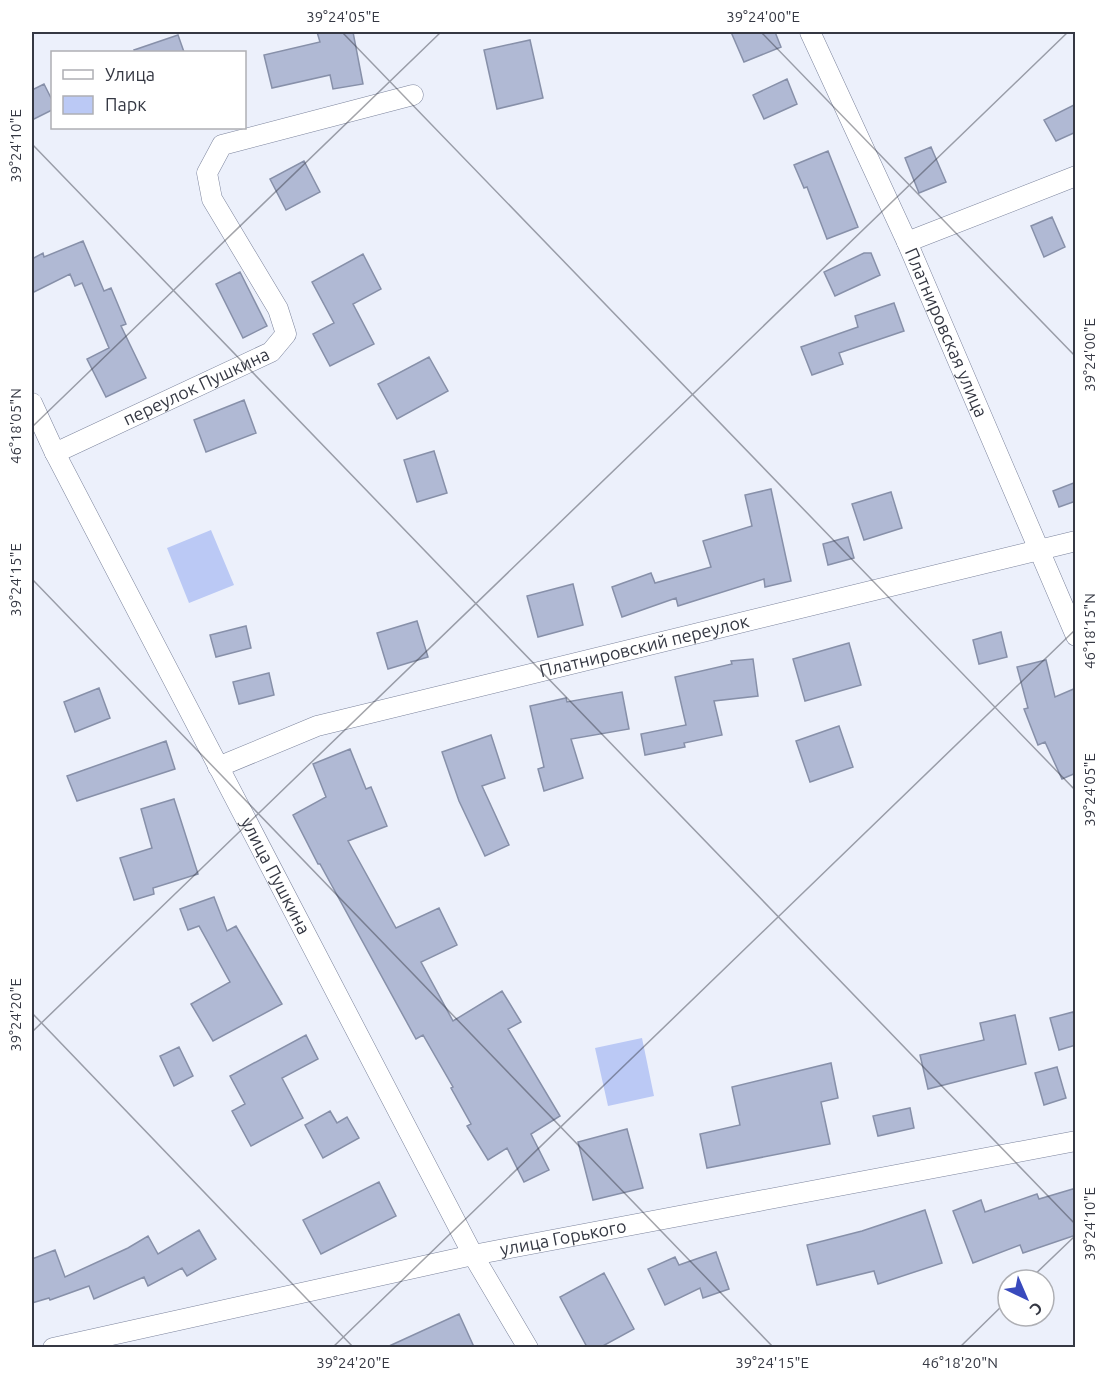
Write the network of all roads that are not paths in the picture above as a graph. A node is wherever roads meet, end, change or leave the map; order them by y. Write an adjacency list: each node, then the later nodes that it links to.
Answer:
1 (810, 32): 4 (street, Платнировская улица)
2 (413, 95): 6 (street, переулок Пушкина)
3 (1076, 176): 4 (street)
4 (907, 242): 8 (street, Платнировская улица)
5 (32, 403): 6 (street, улица Пушкина)
6 (55, 453): 10 (street, улица Пушкина)
7 (1076, 541): 8 (street, Платнировский переулок)
8 (1040, 551): 9 (street, Платнировская улица); 10 (street, Платнировский переулок)
9 (1076, 636)
10 (218, 767): 12 (street, улица Пушкина)
11 (1076, 1140): 12 (street, улица Горького)
12 (473, 1255): 13 (street, улица Горького); 14 (street, улица Пушкина)
13 (53, 1347)
14 (528, 1347)

